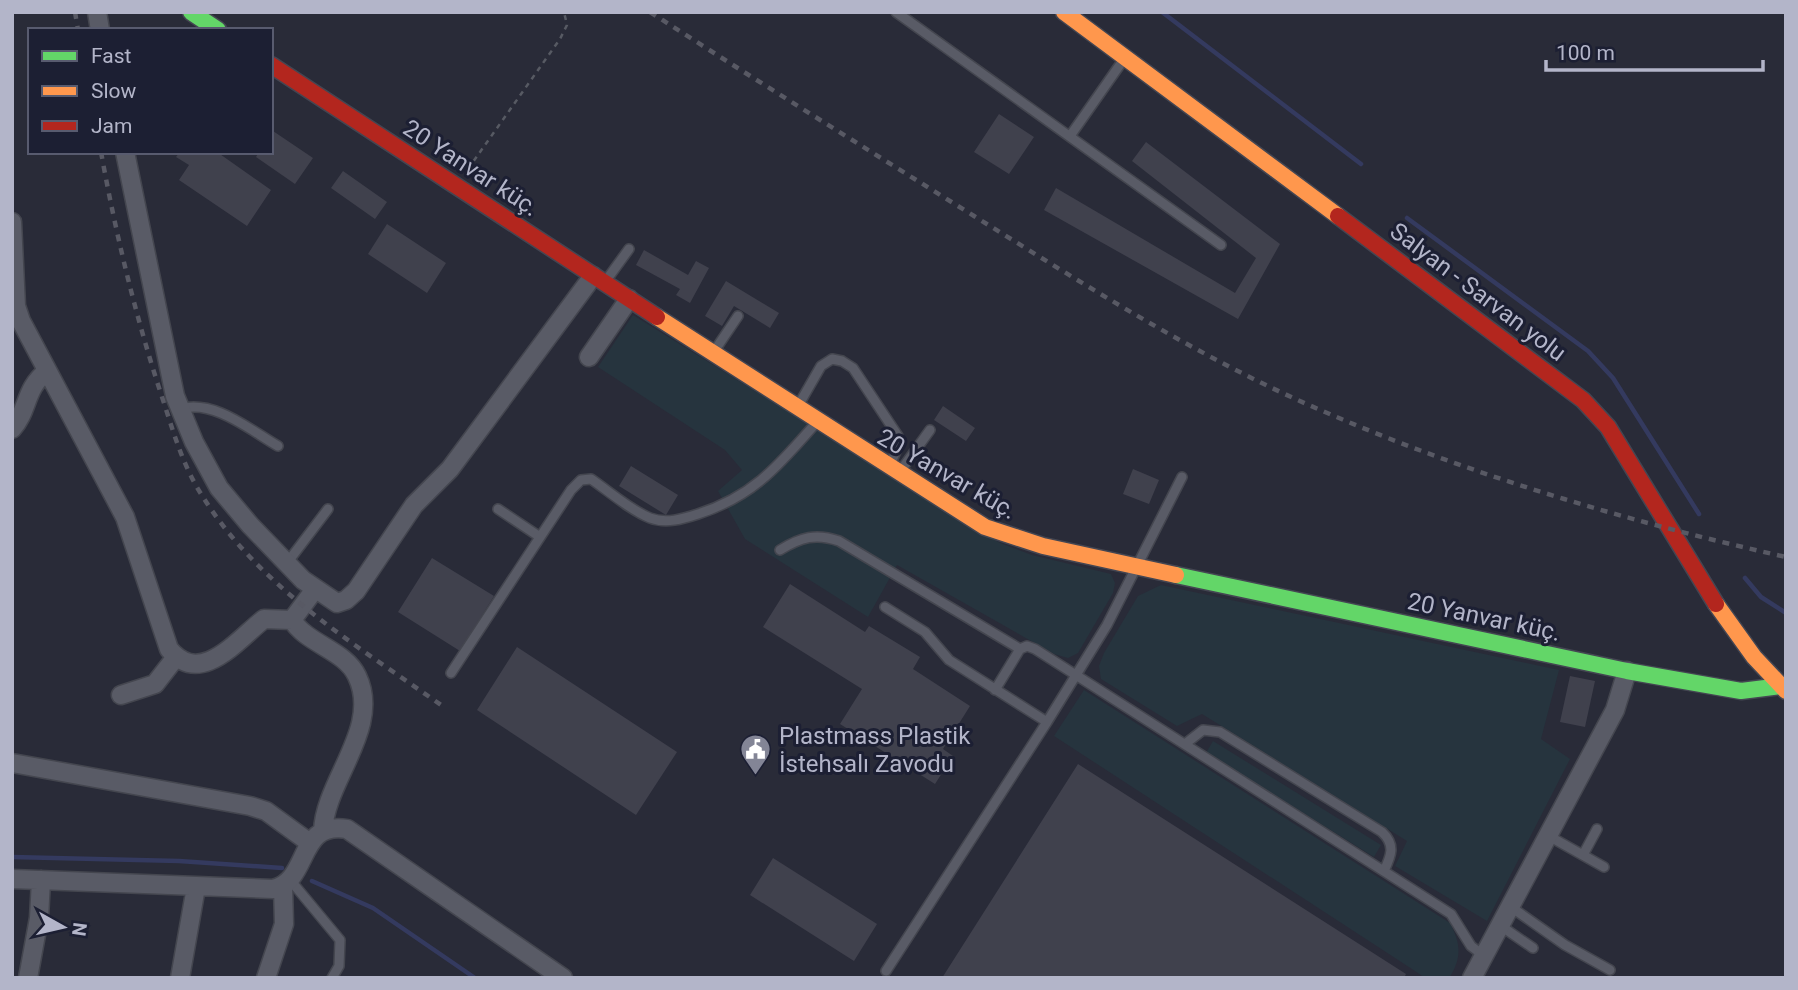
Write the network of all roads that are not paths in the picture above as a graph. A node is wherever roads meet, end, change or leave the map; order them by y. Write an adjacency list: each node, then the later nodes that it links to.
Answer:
1 (191, 12): 4 (street)
2 (896, 12): 7 (lane)
3 (1064, 12): 5 (street, Salyan - Sarvan yolu)
4 (215, 28)
5 (1125, 57): 7 (lane); 41 (street, Salyan - Sarvan yolu)
6 (273, 66): 12 (street, 20 Yanvar küç.)
7 (1070, 136): 10 (lane)
8 (125, 154): 19 (street)
9 (12, 222): 15 (street)
10 (1221, 245)
11 (629, 248): 12 (lane)
12 (598, 279): 13 (street, 20 Yanvar küç.); 33 (street)
13 (629, 299): 16 (street, 20 Yanvar küç.); 17 (street)
14 (738, 316): 16 (lane)
15 (16, 322): 18 (street)
16 (712, 355): 20 (street, 20 Yanvar küç.)
17 (589, 357)
18 (47, 371): 22 (street); 37 (street)
19 (180, 409): 24 (lane); 31 (street)
20 (796, 410): 21 (street, 20 Yanvar küç.); 25 (lane)
21 (816, 423): 25 (street, 20 Yanvar küç.); 29 (lane)
22 (12, 429)
23 (930, 430): 25 (lane)
24 (278, 446)
25 (893, 471): 32 (street, 20 Yanvar küç.)
26 (1182, 477): 32 (lane)
27 (328, 509): 31 (lane)
28 (498, 509): 29 (lane)
29 (540, 537): 39 (lane)
30 (780, 550): 36 (lane)
31 (286, 563): 33 (street)
32 (1138, 566): 38 (street, 20 Yanvar küç.); 40 (lane)
33 (315, 589): 35 (street)
34 (885, 607): 42 (lane)
35 (292, 620): 37 (street); 49 (street)
36 (1020, 649): 40 (lane); 42 (lane)
37 (176, 657): 43 (street)
38 (1627, 671): 41 (street, 20 Yanvar küç.); 48 (street)
39 (451, 673)
40 (1077, 675): 44 (lane); 45 (lane)
41 (1784, 689)
42 (995, 690): 44 (lane)
43 (121, 695)
44 (1047, 722): 62 (lane)
45 (1185, 744): 52 (lane); 52 (lane)
46 (12, 763): 49 (street)
47 (1597, 829): 50 (lane)
48 (1547, 835): 50 (lane); 57 (street)
49 (316, 837): 55 (street); 67 (street)
50 (1583, 855): 51 (lane)
51 (1604, 867)
52 (1384, 871): 60 (lane)
53 (12, 879): 54 (street)
54 (41, 880): 56 (street); 63 (street)
55 (287, 883): 56 (street); 65 (street); 66 (lane)
56 (196, 887): 64 (street)
57 (1511, 907): 58 (street); 61 (lane)
58 (1501, 926): 59 (lane); 60 (street)
59 (1533, 948)
60 (1484, 956): 68 (street)
61 (1610, 970)
62 (886, 971)
63 (28, 978)
64 (180, 978)
65 (266, 978)
66 (332, 978)
67 (563, 978)
68 (1472, 978)

